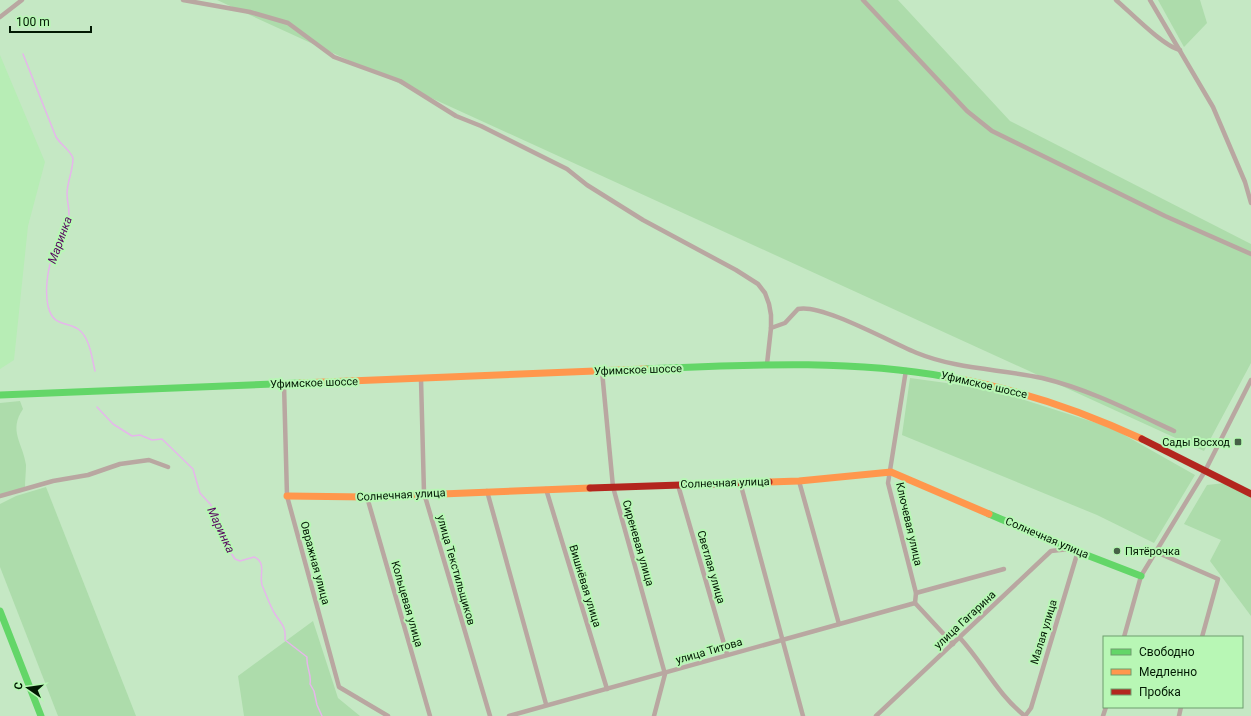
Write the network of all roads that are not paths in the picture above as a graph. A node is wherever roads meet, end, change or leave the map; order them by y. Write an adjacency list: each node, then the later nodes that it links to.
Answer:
1 (22, 0): 6 (street)
2 (183, 0): 10 (street)
3 (863, 0): 9 (street)
4 (1116, 0): 7 (street)
5 (1150, 0): 7 (street)
6 (0, 17)
7 (1180, 50): 8 (street)
8 (1251, 203)
9 (1251, 254)
10 (771, 328): 11 (street); 18 (street)
11 (767, 364): 12 (main road, Уфимское шоссе); 13 (main road, Уфимское шоссе)
12 (906, 370): 20 (main road, Уфимское шоссе); 21 (street, Ключевая улица)
13 (602, 371): 14 (main road, Уфимское шоссе); 25 (street, Сиреневая улица)
14 (421, 379): 16 (main road, Уфимское шоссе); 28 (street, улица Текстильщиков)
15 (1251, 380): 20 (street)
16 (284, 384): 17 (main road, Уфимское шоссе); 31 (street, Овражная улица)
17 (0, 395)
18 (1174, 431)
19 (168, 467): 30 (street)
20 (1205, 471): 29 (main road, Уфимское шоссе); 34 (street)
21 (891, 472): 22 (main road, Солнечная улица); 33 (main road, Солнечная улица); 37 (street, Ключевая улица)
22 (799, 481): 23 (main road, Солнечная улица); 40 (street)
23 (740, 482): 24 (main road, Солнечная улица); 44 (street)
24 (678, 485): 25 (main road, Солнечная улица); 46 (street, Светлая улица)
25 (613, 487): 26 (main road, Солнечная улица); 47 (street, Сиреневая улица)
26 (546, 489): 27 (main road, Солнечная улица); 48 (street, Вишнёвая улица)
27 (487, 491): 28 (main road, Солнечная улица); 49 (street)
28 (424, 493): 32 (main road, Солнечная улица); 53 (street, улица Текстильщиков)
29 (1251, 494)
30 (0, 496)
31 (287, 496): 32 (main road, Солнечная улица); 51 (street, Овражная улица)
32 (367, 497): 52 (street, Кольцевая улица)
33 (1074, 550): 36 (main road, Солнечная улица); 43 (street, улица Гагарина); 58 (street, Малая улица)
34 (1156, 552): 36 (street); 42 (street)
35 (1004, 569): 37 (street)
36 (1141, 576): 41 (street)
37 (916, 593): 38 (street, Ключевая улица)
38 (915, 603): 40 (street, улица Титова); 45 (street)
39 (0, 610): 50 (main road)
40 (839, 624): 44 (street, улица Титова)
41 (1124, 636)
42 (1202, 636)
43 (960, 638): 45 (street, улица Гагарина); 58 (street)
44 (782, 641): 46 (street, улица Титова); 56 (street)
45 (953, 644): 57 (street, улица Гагарина)
46 (727, 654): 47 (street, улица Титова)
47 (665, 674): 48 (street, улица Титова); 55 (street)
48 (607, 689): 49 (street, улица Титова)
49 (546, 704): 54 (street, улица Титова)
50 (41, 716)
51 (388, 716)
52 (430, 716)
53 (490, 716)
54 (509, 716)
55 (654, 716)
56 (803, 716)
57 (876, 716)
58 (1025, 716)

